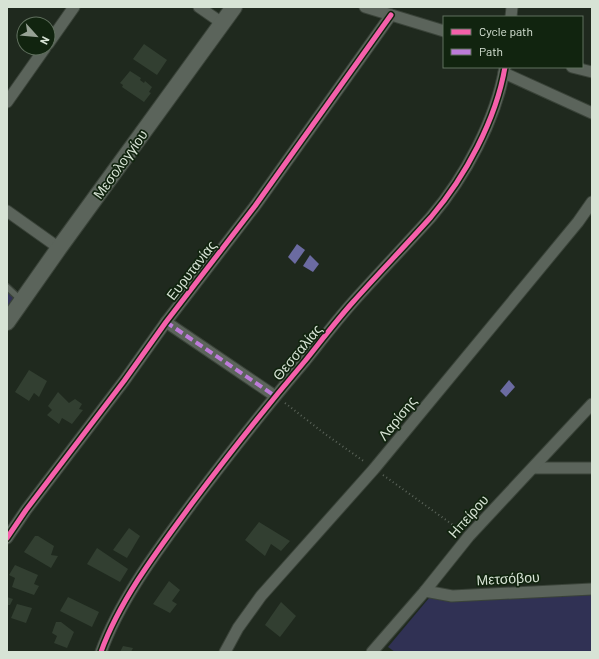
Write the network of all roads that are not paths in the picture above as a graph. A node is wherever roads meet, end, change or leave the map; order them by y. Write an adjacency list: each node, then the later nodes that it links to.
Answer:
1 (74, 7): 8 (street)
2 (199, 7): 6 (street)
3 (234, 7): 6 (street, Μεσολογγίου)
4 (365, 7): 5 (street)
5 (392, 15): 7 (street); 21 (street, Ευρυτανίας)
6 (222, 23): 17 (street, Μεσολογγίου)
7 (443, 31)
8 (56, 33)
9 (39, 56): 13 (street)
10 (576, 68): 12 (street)
11 (504, 70): 14 (street); 22 (street, Θεσσαλίας)
12 (592, 72)
13 (7, 102)
14 (592, 113)
15 (592, 202): 31 (street, Λαρίσης)
16 (7, 211): 17 (street)
17 (59, 248): 19 (street, Μεσολογγίου)
18 (7, 287): 19 (lane)
19 (22, 301): 20 (street, Μεσολογγίου)
20 (7, 322)
21 (166, 322): 22 (street); 26 (street, Ευρυτανίας)
22 (276, 396): 30 (street, Θεσσαλίας)
23 (592, 404): 24 (street, Ηπείρου)
24 (533, 468): 25 (street); 28 (street, Ηπείρου)
25 (592, 468)
26 (7, 538)
27 (592, 589): 28 (street, Μετσόβου)
28 (425, 591): 29 (street, Ηπείρου)
29 (378, 650)
30 (101, 652)
31 (225, 652)

